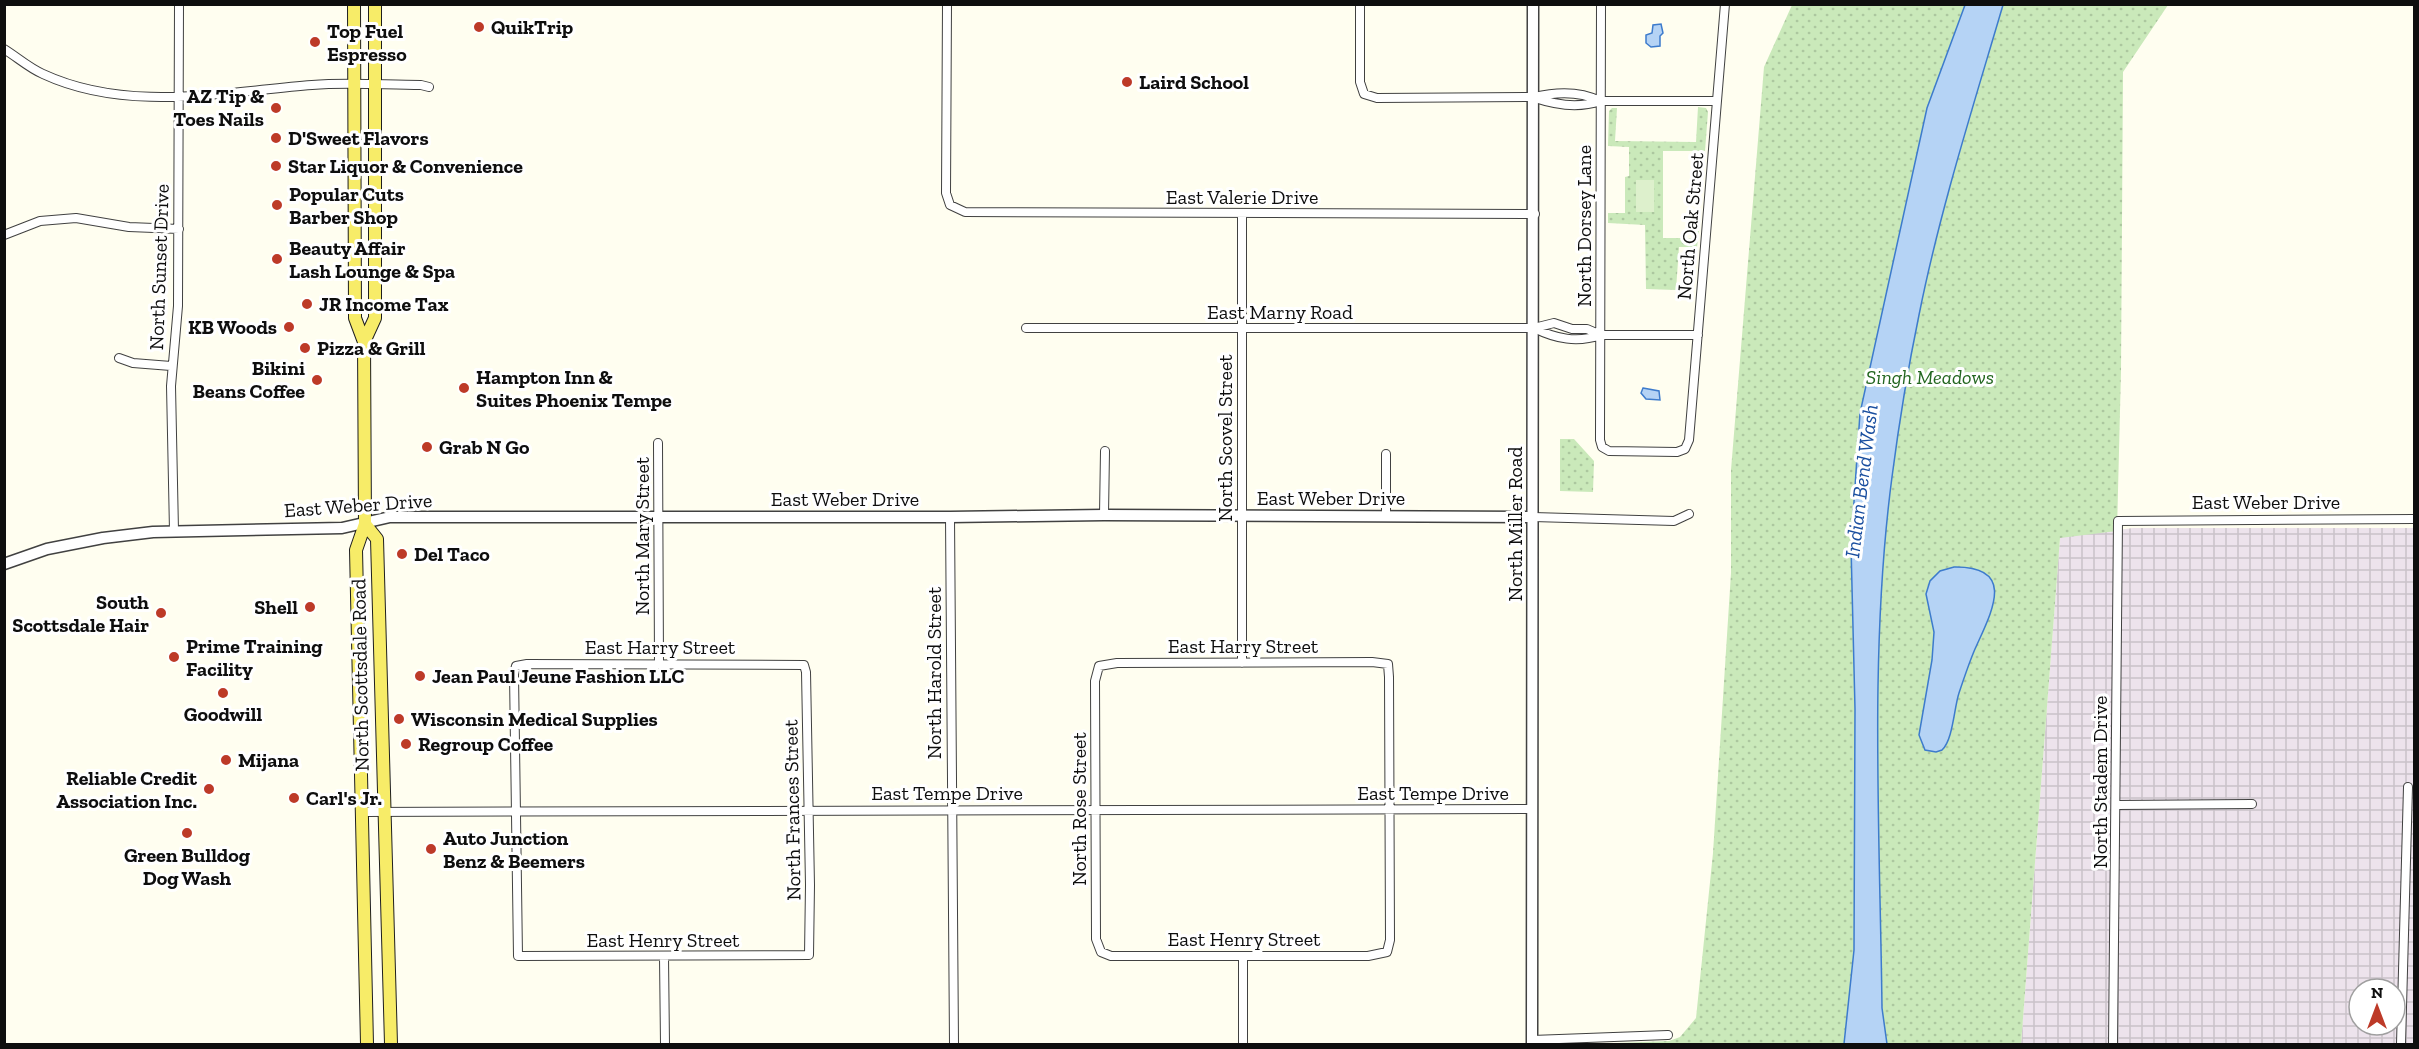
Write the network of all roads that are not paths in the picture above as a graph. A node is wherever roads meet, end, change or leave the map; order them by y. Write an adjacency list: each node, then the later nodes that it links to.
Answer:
1 (179, 4): 14 (street, North Sunset Drive)
2 (354, 4): 10 (main road, North Scottsdale Road)
3 (375, 4): 11 (main road, North Scottsdale Road)
4 (947, 4): 19 (street, East Valerie Drive)
5 (1360, 4): 15 (street)
6 (1533, 4): 15 (street, North Miller Road)
7 (1601, 4): 16 (street, North Dorsey Lane)
8 (1725, 4): 17 (street, North Oak Street)
9 (4, 49): 14 (street)
10 (354, 84): 11 (street); 14 (street); 30 (main road, North Scottsdale Road)
11 (375, 84): 12 (street); 30 (main road, North Scottsdale Road)
12 (429, 87)
13 (1582, 94): 15 (street); 16 (street); 18 (street)
14 (180, 96): 21 (street, North Sunset Drive)
15 (1534, 98): 18 (street); 20 (street, North Miller Road)
16 (1600, 101): 17 (street); 18 (street); 27 (street, North Dorsey Lane)
17 (1717, 101): 28 (street, North Oak Street)
18 (1582, 105)
19 (1242, 213): 20 (street, East Valerie Drive); 24 (street, North Scovel Street)
20 (1535, 214): 25 (street, North Miller Road)
21 (179, 229): 22 (street); 32 (street, North Sunset Drive)
22 (4, 234)
23 (1026, 328): 24 (street, East Marny Road)
24 (1242, 328): 25 (street, East Marny Road); 41 (street, North Scovel Street)
25 (1534, 328): 26 (street, East Marny Road); 29 (street, East Marny Road); 43 (street, North Miller Road)
26 (1572, 329): 27 (street, East Marny Road); 29 (street)
27 (1601, 335): 28 (street, East Marny Road); 29 (street, East Marny Road); 34 (street, North Dorsey Lane)
28 (1698, 335): 34 (street, North Oak Street)
29 (1572, 339)
30 (364, 342): 46 (main road, North Scottsdale Road)
31 (119, 358): 32 (street)
32 (171, 366): 47 (street, North Sunset Drive)
33 (658, 443): 40 (street, North Mary Street)
34 (1602, 447)
35 (1105, 451): 37 (street)
36 (1386, 454): 39 (street)
37 (1104, 514): 41 (street, East Weber Drive); 42 (street, East Weber Drive)
38 (1689, 514): 43 (street, East Weber Drive)
39 (1386, 515): 41 (street, East Weber Drive); 43 (street, East Weber Drive)
40 (658, 516): 42 (street, East Weber Drive); 46 (street, East Weber Drive); 50 (street, North Mary Street)
41 (1241, 516): 49 (street, North Scovel Street)
42 (950, 517): 58 (street, North Harold Street)
43 (1533, 517): 57 (street, North Miller Road)
44 (2415, 519): 45 (street, East Weber Drive)
45 (2118, 521): 55 (street, North Stadem Drive)
46 (365, 524): 47 (street, East Weber Drive); 62 (main road, North Scottsdale Road); 63 (main road, North Scottsdale Road)
47 (174, 531): 48 (street, East Weber Drive)
48 (4, 564)
49 (1242, 663): 52 (street, East Harry Street); 56 (street, East Harry Street)
50 (659, 664): 51 (street, East Harry Street); 60 (street, East Harry Street)
51 (804, 665): 61 (street, North Frances Street)
52 (1099, 666): 59 (street, North Rose Street)
53 (2408, 787): 76 (street)
54 (2253, 804): 55 (street)
55 (2117, 805): 75 (street, North Stadem Drive)
56 (1390, 809): 57 (street, East Tempe Drive); 59 (street, East Tempe Drive); 66 (street, East Henry Street)
57 (1532, 809): 69 (street, North Miller Road)
58 (952, 810): 59 (street, East Tempe Drive); 61 (street, East Tempe Drive); 73 (street, North Harold Street)
59 (1095, 810): 64 (street, North Rose Street)
60 (515, 811): 61 (street, East Tempe Drive); 63 (street, East Tempe Drive); 67 (street, East Henry Street)
61 (809, 811): 65 (street, North Frances Street)
62 (361, 812): 63 (street, East Tempe Drive); 70 (main road, North Scottsdale Road)
63 (383, 812): 71 (main road, North Scottsdale Road)
64 (1101, 952): 66 (street, East Henry Street)
65 (809, 955): 67 (street, East Henry Street)
66 (1243, 956): 74 (street)
67 (663, 957): 72 (street)
68 (1668, 1035): 69 (street)
69 (1532, 1042)
70 (367, 1044)
71 (391, 1044)
72 (665, 1044)
73 (954, 1044)
74 (1243, 1044)
75 (2113, 1044)
76 (2401, 1044)

